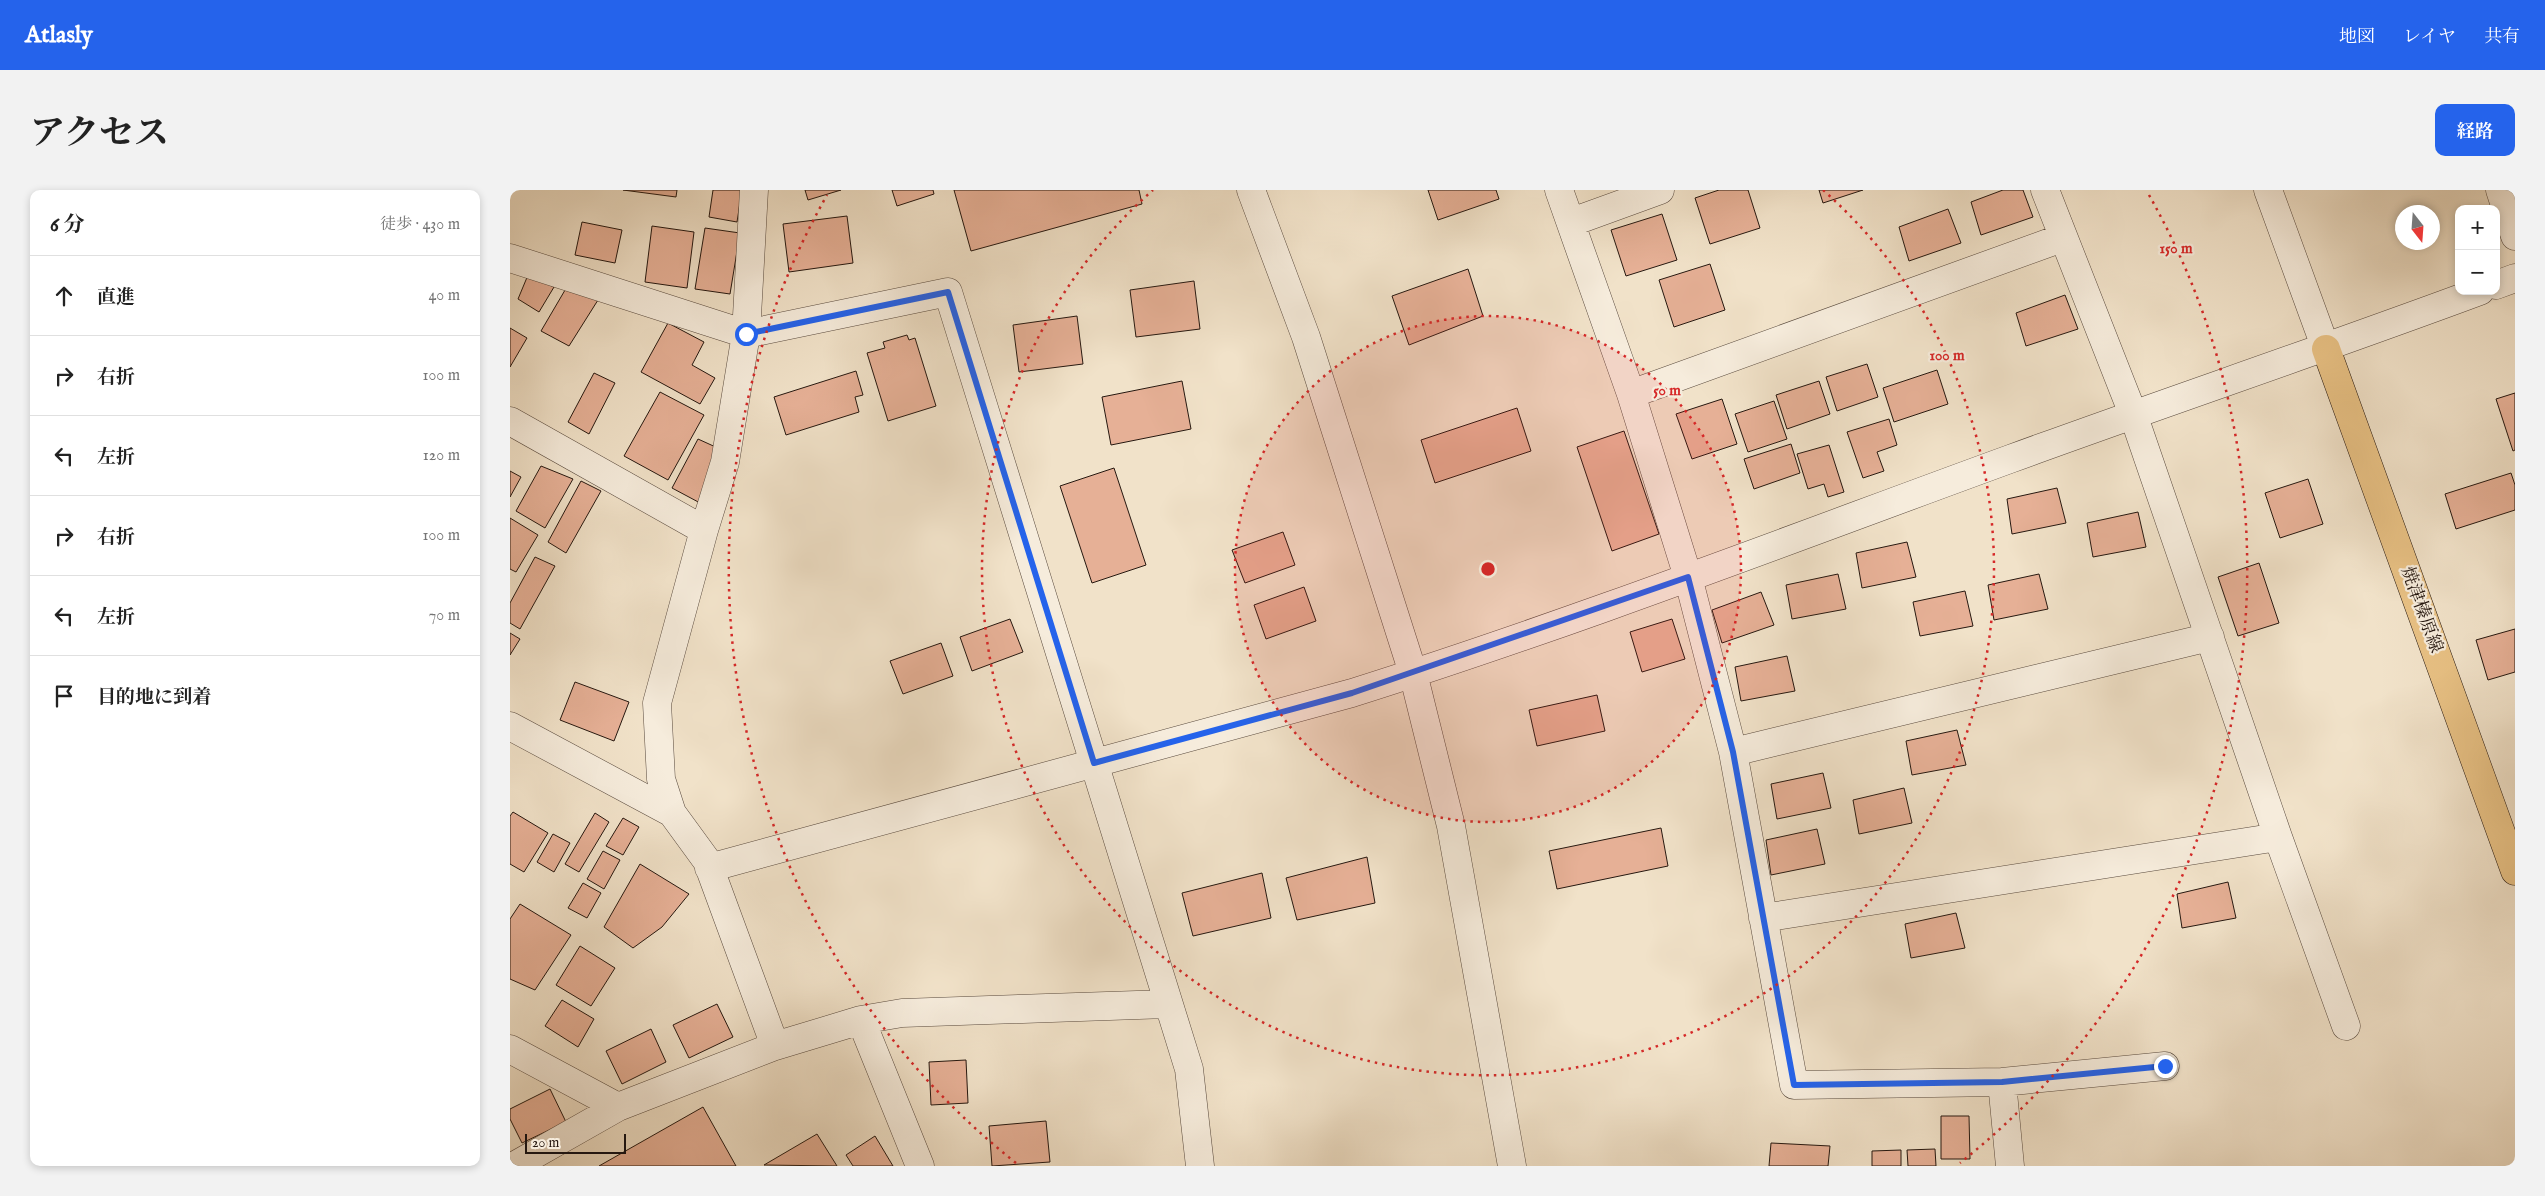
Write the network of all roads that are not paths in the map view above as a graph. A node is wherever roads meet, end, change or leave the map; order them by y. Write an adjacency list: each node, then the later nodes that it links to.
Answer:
1 (754, 190): 15 (street)
2 (1251, 190): 23 (street)
3 (1559, 190): 8 (street)
4 (1660, 190): 8 (street)
5 (2045, 190): 10 (street)
6 (2268, 190): 16 (street)
7 (2500, 190): 9 (street)
8 (1572, 222): 17 (street)
9 (2515, 236)
10 (2062, 238): 17 (street); 18 (street)
11 (510, 258): 15 (street)
12 (2515, 278): 13 (street)
13 (2500, 284)
14 (2469, 295): 16 (street)
15 (746, 334): 20 (street); 26 (street)
16 (2326, 349): 18 (street); 30 (main road, 焼津榛原線)
17 (1631, 394): 21 (street)
18 (2133, 414): 21 (street); 22 (street)
19 (510, 421): 20 (street)
20 (704, 530): 27 (street)
21 (1688, 577): 23 (street); 25 (street)
22 (2210, 637): 25 (street); 28 (street)
23 (1413, 673): 26 (street); 43 (street)
24 (510, 726): 27 (street)
25 (1733, 752): 31 (street)
26 (1094, 763): 29 (street); 32 (street)
27 (672, 812): 29 (street)
28 (2278, 837): 31 (street); 34 (street)
29 (709, 868): 35 (street)
30 (2515, 871)
31 (1763, 918): 38 (street)
32 (1167, 1004): 33 (street); 42 (street)
33 (861, 1020): 35 (street); 41 (street)
34 (2346, 1026)
35 (775, 1046): 39 (street)
36 (510, 1049): 39 (street)
37 (2165, 1066): 38 (street)
38 (2002, 1082): 44 (street)
39 (618, 1107): 40 (street)
40 (514, 1166)
41 (920, 1166)
42 (1200, 1166)
43 (1512, 1166)
44 (2010, 1166)

